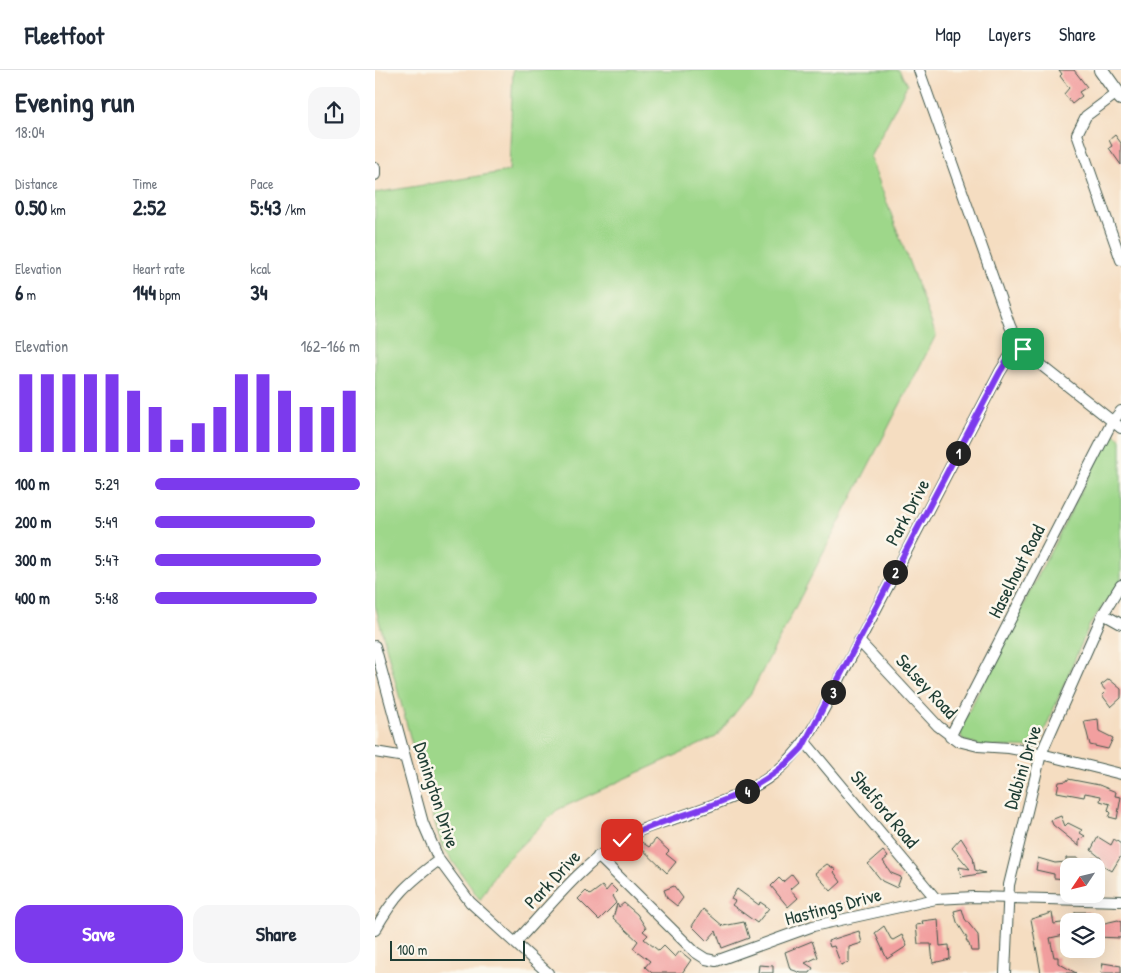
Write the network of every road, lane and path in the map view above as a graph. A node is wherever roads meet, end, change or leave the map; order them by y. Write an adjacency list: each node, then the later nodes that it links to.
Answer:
1 (919, 70): 7 (street)
2 (1101, 70): 3 (street)
3 (1119, 95): 6 (street)
4 (375, 168): 5 (street)
5 (375, 175)
6 (1121, 260)
7 (1018, 343): 9 (street); 13 (street, Park Drive)
8 (1121, 411): 9 (street, Haselhout Road)
9 (1117, 425): 15 (street, Haselhout Road)
10 (1121, 585): 11 (street, Dalbini Drive)
11 (1103, 614): 12 (street); 18 (street, Dalbini Drive)
12 (1121, 624)
13 (859, 641): 15 (street, Selsey Road); 16 (street, Park Drive)
14 (375, 646): 19 (street, Donington Drive)
15 (950, 737): 18 (street, Selsey Road)
16 (806, 743): 21 (street, Park Drive); 24 (street, Shelford Road)
17 (375, 752): 19 (street)
18 (1041, 754): 20 (street, Selsey Road); 23 (street, Dalbini Drive)
19 (405, 757): 22 (street, Donington Drive)
20 (1121, 774)
21 (598, 856): 24 (street, Hastings Drive); 27 (street, Park Drive)
22 (439, 860): 26 (street); 27 (street, Donington Drive)
23 (1007, 898): 24 (street, Hastings Drive); 25 (street, Hastings Drive); 29 (street, Dalbini Drive)
24 (936, 899)
25 (1121, 900)
26 (375, 930)
27 (515, 943): 28 (street, Donington Drive)
28 (548, 973)
29 (1005, 973)

